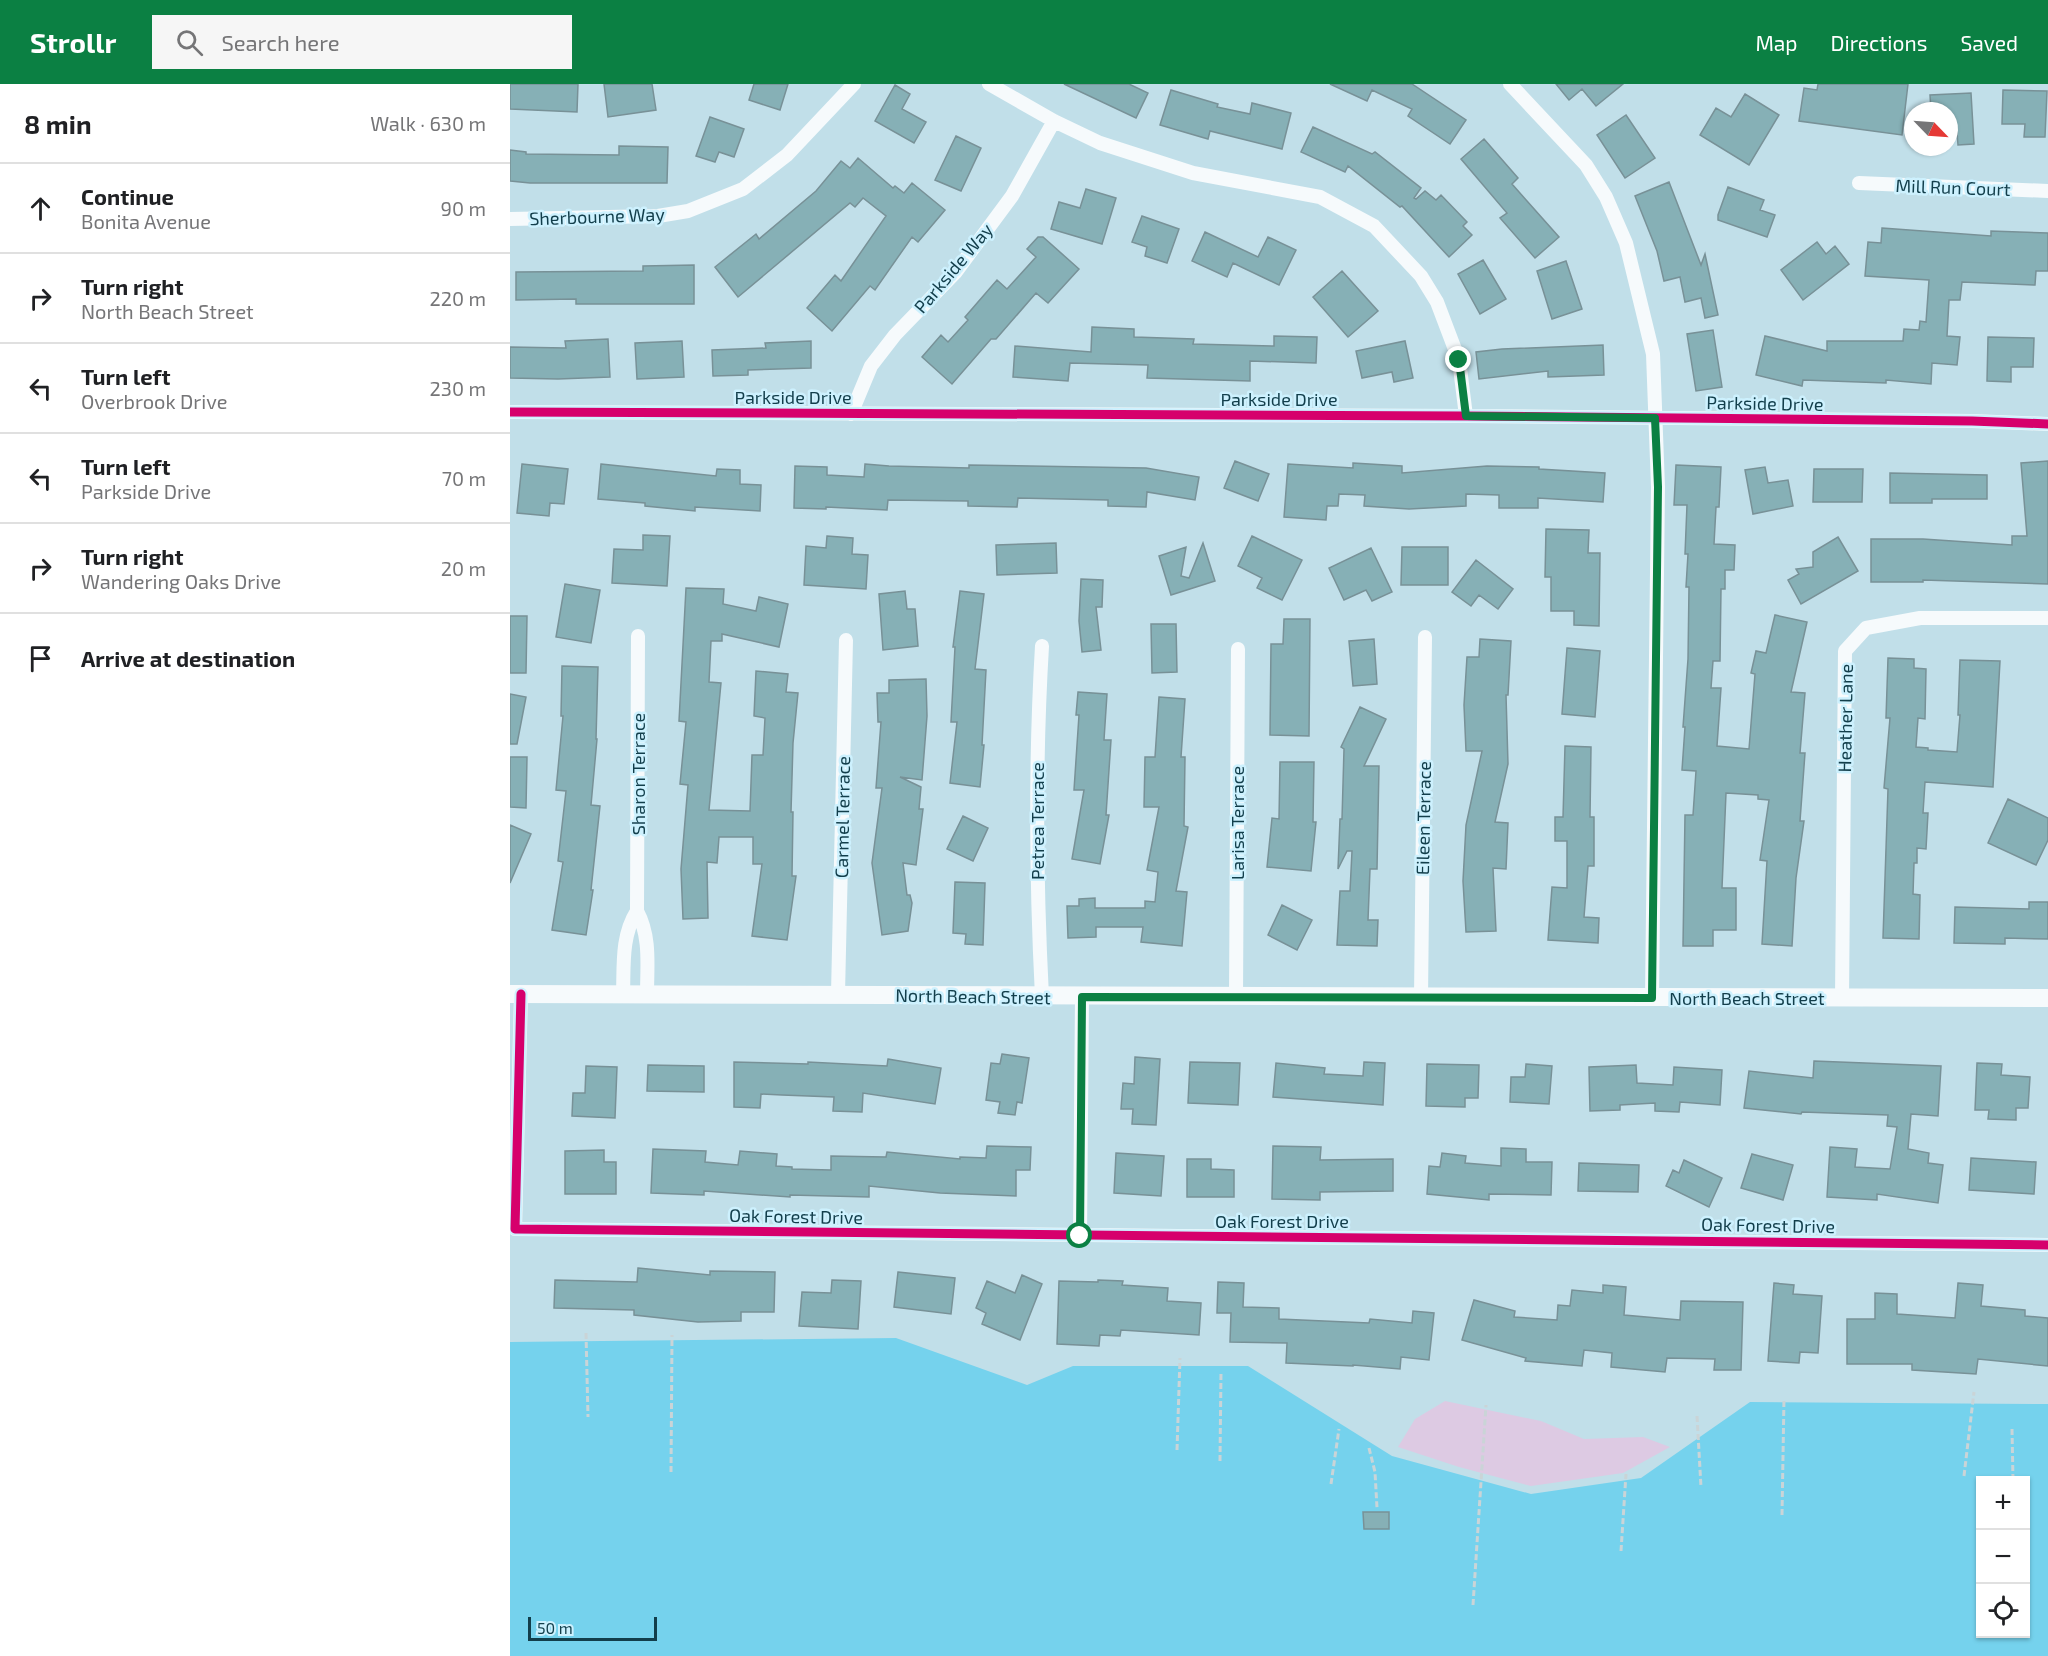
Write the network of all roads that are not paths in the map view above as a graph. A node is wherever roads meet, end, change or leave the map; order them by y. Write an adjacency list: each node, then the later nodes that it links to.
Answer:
1 (854, 84): 7 (street, Sherbourne Way)
2 (989, 84): 4 (street)
3 (1510, 84): 11 (street)
4 (1054, 121): 9 (street, Parkside Way); 10 (street)
5 (1859, 183): 6 (street, Mill Run Court)
6 (2048, 191)
7 (510, 219)
8 (510, 412): 9 (street, Parkside Drive)
9 (851, 414): 10 (street, Parkside Drive)
10 (1466, 416): 11 (street, Parkside Drive)
11 (1655, 418): 12 (street, Parkside Drive); 28 (street)
12 (2048, 424)
13 (2048, 618): 30 (street, Heather Lane)
14 (638, 636): 19 (street, Sharon Terrace)
15 (1425, 638): 27 (street, Eileen Terrace)
16 (846, 640): 21 (street, Carmel Terrace)
17 (1042, 646): 24 (street, Petrea Terrace)
18 (1238, 649): 26 (street, Larisa Terrace)
19 (637, 911): 22 (street, Sharon Terrace); 23 (street, Sharon Terrace)
20 (516, 994): 22 (street, North Beach Street); 31 (street, Oak Forest Drive)
21 (838, 994): 23 (street, North Beach Street); 24 (street, North Beach Street)
22 (623, 995): 23 (street, North Beach Street)
23 (647, 995)
24 (1042, 997): 25 (street, North Beach Street)
25 (1082, 997): 26 (street, North Beach Street); 31 (street)
26 (1236, 997): 27 (street, North Beach Street)
27 (1421, 998): 28 (street, North Beach Street)
28 (1652, 998): 30 (street, North Beach Street)
29 (2048, 998): 30 (street, North Beach Street)
30 (1842, 999)
31 (1080, 1236): 32 (street, Oak Forest Drive)
32 (2048, 1245)

